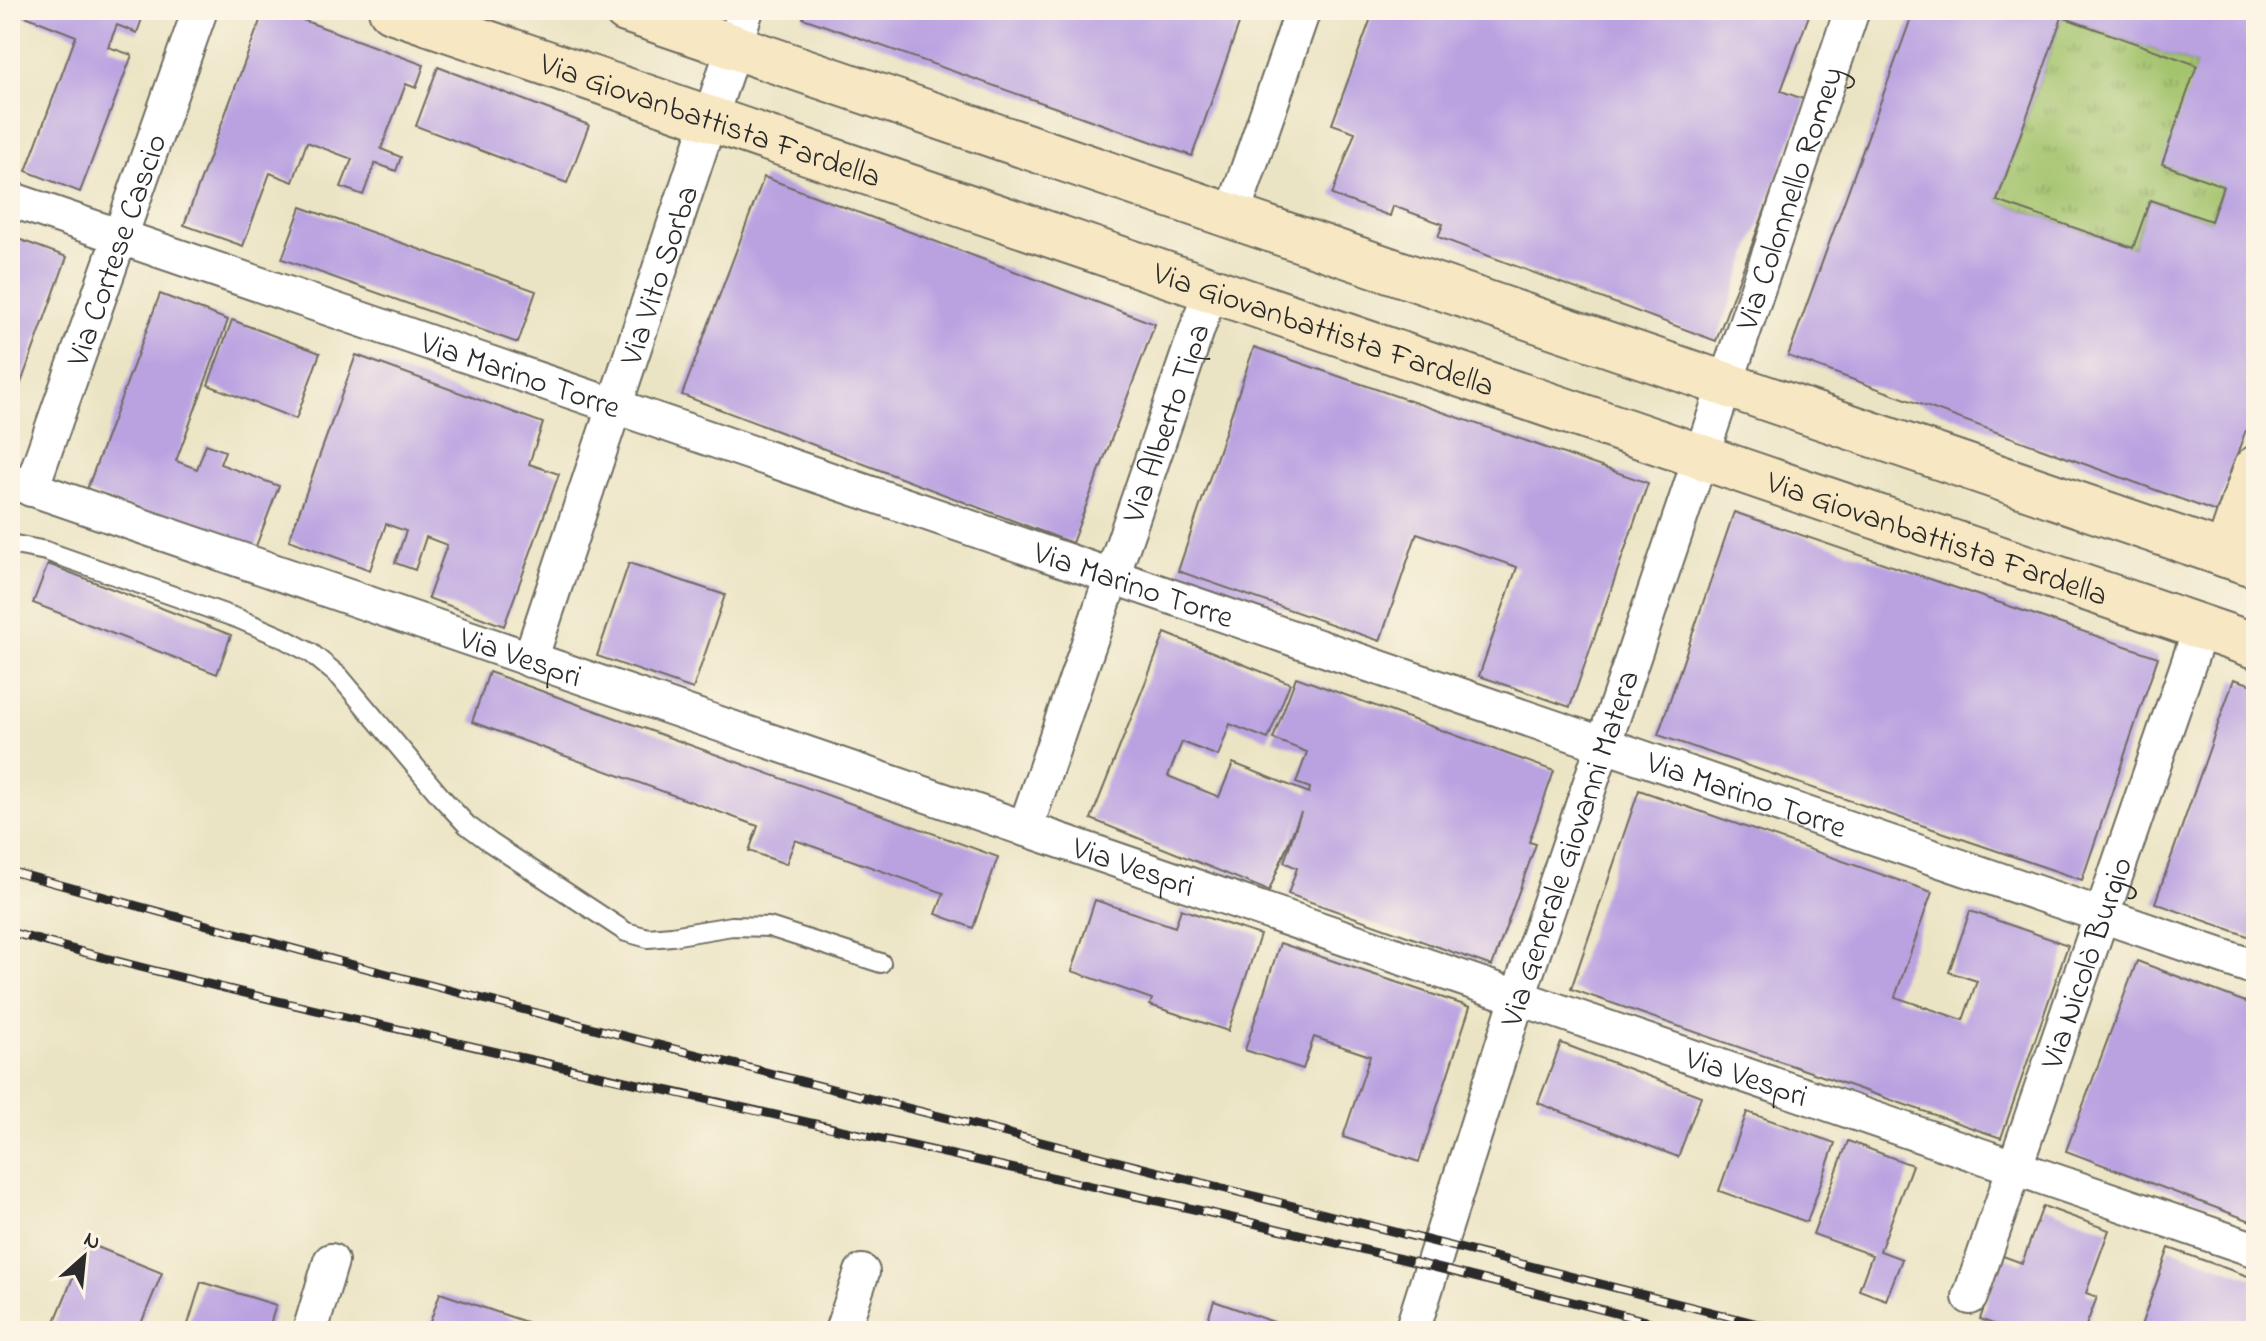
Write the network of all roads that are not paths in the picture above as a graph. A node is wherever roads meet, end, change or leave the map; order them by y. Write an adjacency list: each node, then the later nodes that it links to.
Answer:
1 (200, 10): 10 (street, Via Cortese Cascio)
2 (391, 10): 7 (main road, Via Giovanbattista Fardella)
3 (626, 10): 6 (main road)
4 (1303, 10): 9 (street)
5 (1852, 10): 12 (street, Via Colonnello Romey)
6 (740, 28): 7 (street, Via Vito Sorba); 9 (main road)
7 (711, 119): 11 (main road, Via Giovanbattista Fardella); 13 (street, Via Vito Sorba)
8 (10, 199): 10 (street, Via Marino Torre)
9 (1232, 216): 12 (main road)
10 (120, 237): 13 (street, Via Marino Torre); 16 (street, Via Cortese Cascio)
11 (1211, 289): 14 (main road, Via Giovanbattista Fardella); 19 (street, Via Alberto Tipa)
12 (1725, 385): 14 (street, Via Colonnello Romey); 18 (main road)
13 (615, 406): 19 (street, Via Marino Torre); 22 (street, Via Vito Sorba)
14 (1700, 456): 20 (main road, Via Giovanbattista Fardella); 23 (street, Via Generale Giovanni Matera)
15 (2256, 468): 18 (main road)
16 (21, 485): 22 (street, Via Vespri)
17 (10, 544): 26 (lane)
18 (2241, 560)
19 (1112, 576): 23 (street, Via Marino Torre); 24 (street, Via Alberto Tipa)
20 (2201, 627): 21 (main road, Via Giovanbattista Fardella); 25 (street, Via Nicolò Burgio)
21 (2256, 646)
22 (530, 660): 24 (street, Via Vespri)
23 (1603, 745): 25 (street, Via Marino Torre); 28 (street, Via Generale Giovanni Matera)
24 (1025, 829): 28 (street, Via Vespri)
25 (2102, 915): 27 (street, Via Marino Torre); 29 (street, Via Nicolò Burgio)
26 (881, 963)
27 (2256, 968)
28 (1518, 997): 29 (street, Via Vespri); 36 (street, Via Generale Giovanni Matera)
29 (2015, 1167): 30 (street, Via Vespri); 33 (street, Via Nicolò Burgio)
30 (2256, 1250)
31 (331, 1261): 34 (street)
32 (862, 1272): 35 (street)
33 (1970, 1297)
34 (310, 1331)
35 (842, 1331)
36 (1412, 1331)

